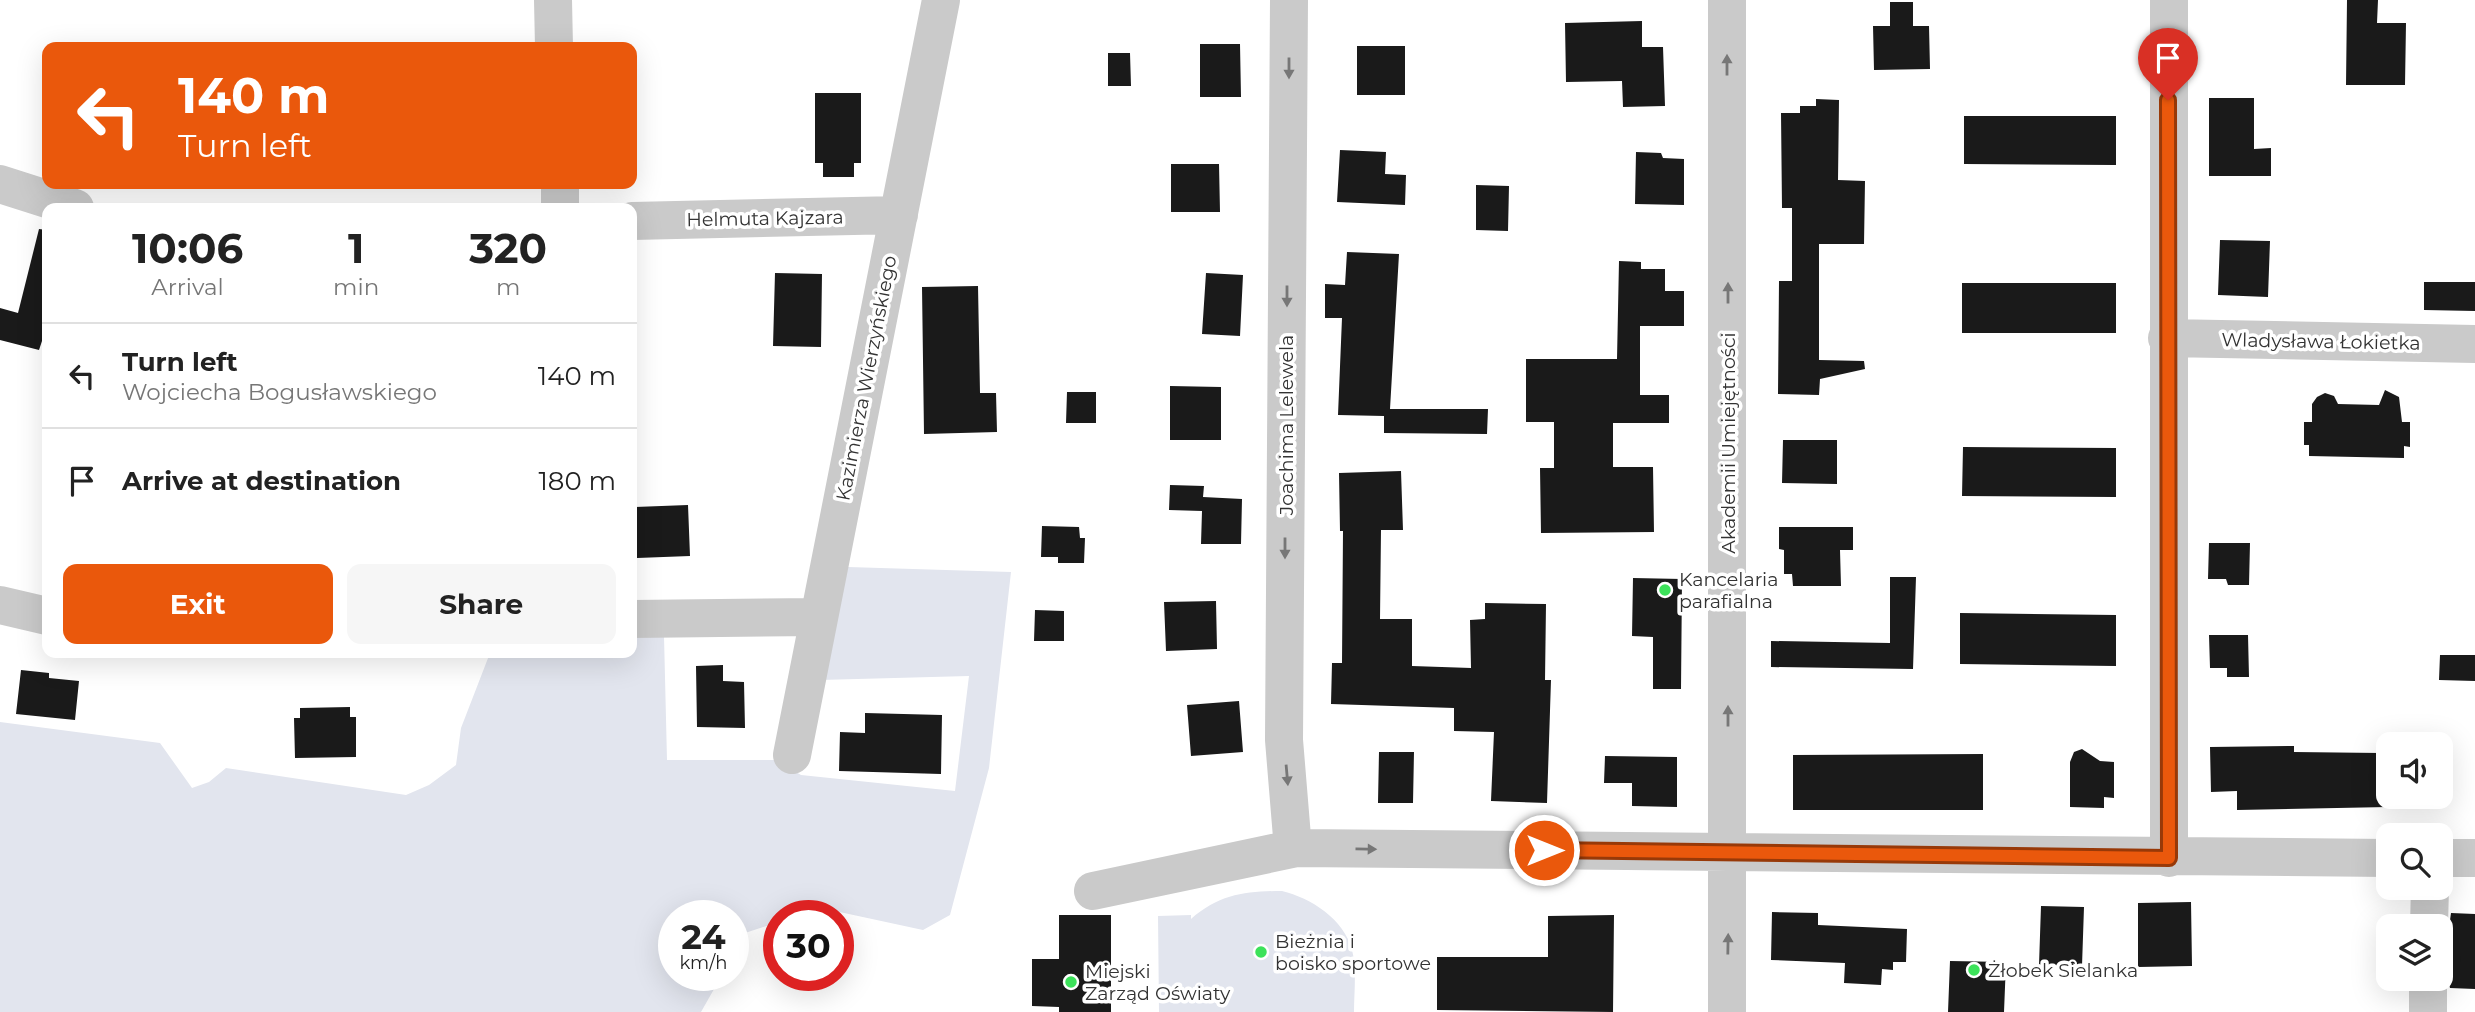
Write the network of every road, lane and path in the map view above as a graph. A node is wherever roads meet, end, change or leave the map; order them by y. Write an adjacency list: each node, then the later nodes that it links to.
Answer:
1 (553, 0): 6 (street)
2 (941, 0): 9 (street, Kazimierza Wierzyńskiego)
3 (1289, 0): 18 (street, Joachima Lelewela, one-way to 18)
4 (1727, 0): 19 (street, Akademii Umiejętności, one-way to 4)
5 (2169, 0): 11 (street)
6 (555, 42)
7 (0, 184): 8 (street)
8 (59, 203)
9 (899, 215): 10 (street, Helmuta Kajzara); 15 (street, Kazimierza Wierzyńskiego)
10 (637, 221)
11 (2167, 338): 12 (street, Wladysława Łokietka); 20 (street)
12 (2475, 344)
13 (0, 604): 14 (street)
14 (42, 615)
15 (818, 617): 16 (street); 17 (street, Kazimierza Wierzyńskiego)
16 (637, 619)
17 (792, 755)
18 (1297, 848): 19 (street, one-way to 19); 24 (street)
19 (1729, 852): 20 (street); 26 (street, Akademii Umiejętności, one-way to 19)
20 (2169, 858): 21 (street)
21 (2376, 858)
22 (2453, 858): 23 (street)
23 (2475, 858)
24 (1093, 891)
25 (2428, 991): 27 (street)
26 (1727, 1012)
27 (2428, 1012)

